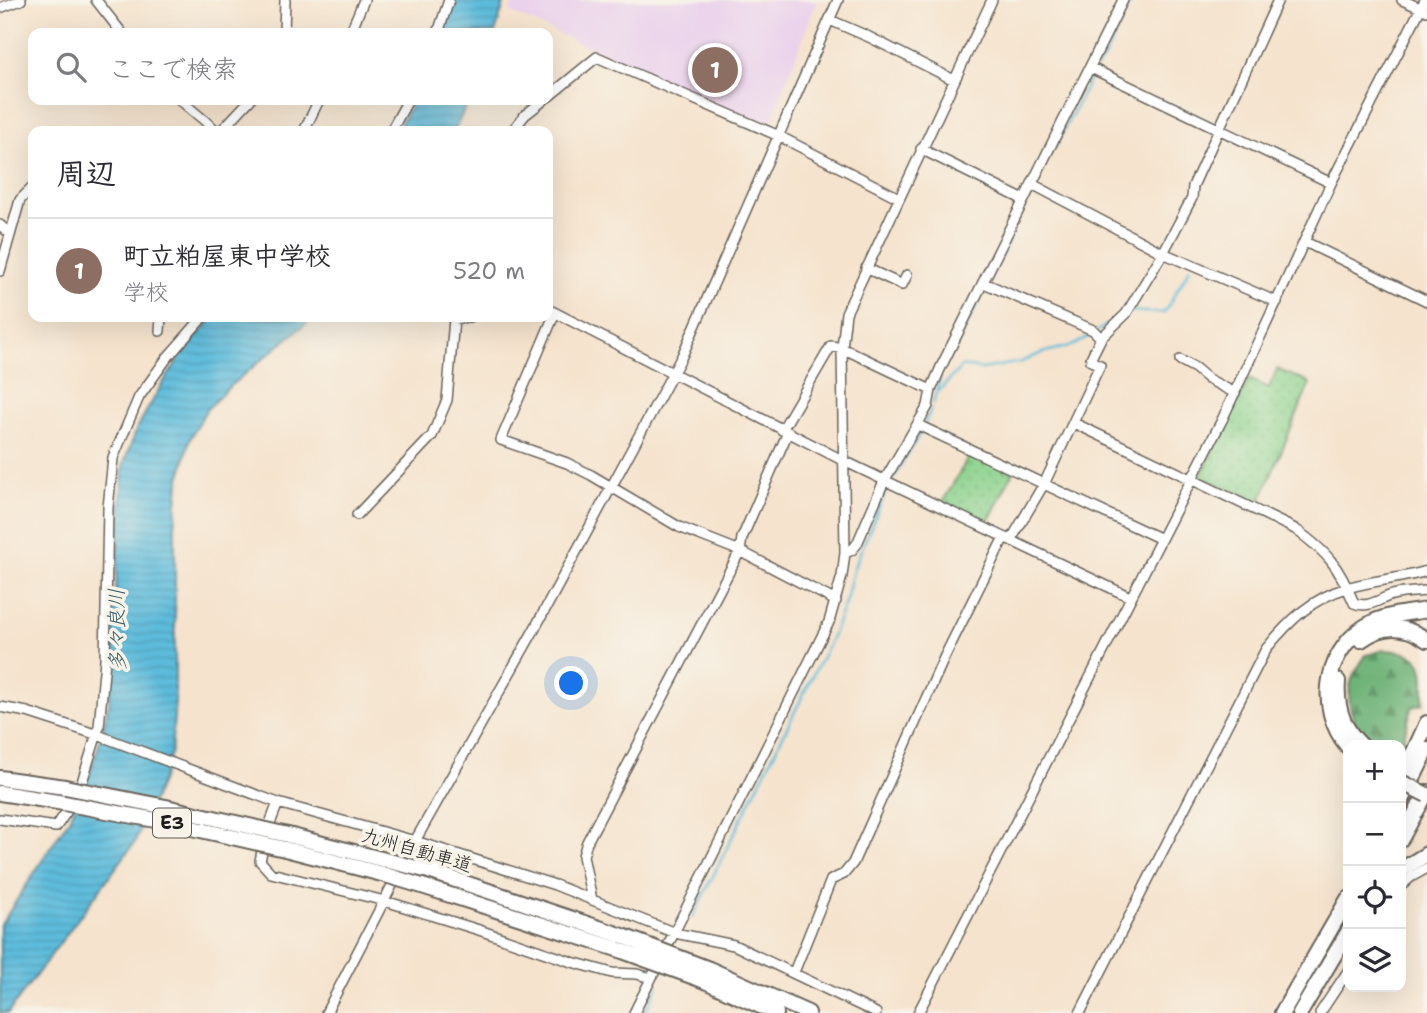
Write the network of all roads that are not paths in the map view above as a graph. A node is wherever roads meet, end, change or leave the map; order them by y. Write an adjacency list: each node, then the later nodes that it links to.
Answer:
1 (21, 0): 12 (street)
2 (96, 0): 14 (street)
3 (285, 0): 15 (street)
4 (364, 0): 16 (street)
5 (449, 0): 17 (street)
6 (838, 0): 13 (street)
7 (992, 0): 19 (street)
8 (1123, 0): 18 (street)
9 (1278, 0): 31 (street)
10 (1402, 0): 11 (street)
11 (1424, 6): 34 (street)
12 (0, 8)
13 (830, 20): 19 (street); 32 (street)
14 (118, 28)
15 (285, 28)
16 (352, 28)
17 (440, 28)
18 (1091, 68): 31 (street); 35 (street)
19 (954, 80): 33 (street)
20 (553, 92): 32 (street)
21 (186, 105): 26 (street)
22 (245, 105): 27 (street)
23 (317, 105): 28 (street)
24 (405, 105): 29 (street)
25 (538, 105): 30 (street)
26 (213, 126)
27 (224, 126)
28 (306, 126)
29 (394, 126)
30 (516, 126)
31 (1219, 129): 34 (street); 42 (street)
32 (779, 136): 37 (street); 58 (street)
33 (921, 149): 37 (street); 38 (street)
34 (1331, 183): 41 (street)
35 (1031, 184): 38 (street); 42 (street)
36 (28, 192): 40 (street)
37 (899, 198): 43 (street)
38 (1024, 200): 46 (street)
39 (0, 225): 40 (street)
40 (9, 233): 44 (street)
41 (1305, 242): 47 (street); 48 (street)
42 (1163, 253): 48 (street); 55 (street)
43 (866, 268): 45 (street); 56 (street)
44 (0, 271)
45 (907, 275)
46 (984, 283): 55 (street); 59 (street)
47 (1427, 301)
48 (1278, 302): 60 (street)
49 (553, 312): 58 (street)
50 (161, 322): 54 (street)
51 (199, 322): 83 (street)
52 (454, 322): 69 (street)
53 (548, 322): 68 (street)
54 (160, 331)
55 (1101, 338): 61 (street)
56 (842, 348): 59 (street); 63 (street); 64 (street)
57 (1180, 360): 60 (street)
58 (673, 373): 63 (street); 68 (street)
59 (931, 390): 62 (street)
60 (1235, 393): 66 (street)
61 (1074, 423): 66 (street); 67 (street)
62 (918, 425): 65 (street); 67 (street)
63 (785, 431): 64 (street); 72 (street)
64 (844, 461): 65 (street); 73 (street)
65 (884, 481): 70 (street); 73 (street)
66 (1191, 481): 71 (street); 75 (street)
67 (1045, 482): 70 (street); 71 (street)
68 (611, 488): 72 (street); 98 (street)
69 (357, 515)
70 (1007, 538): 77 (street); 111 (street)
71 (1161, 539): 77 (street)
72 (740, 551): 78 (street); 105 (street)
73 (845, 553): 78 (street)
74 (1427, 571): 75 (street)
75 (1348, 587): 76 (street); 121 (street)
76 (1427, 592)
77 (1130, 597): 120 (street)
78 (835, 601): 108 (street)
79 (1427, 610): 85 (highway)
80 (1427, 640): 84 (highway)
81 (0, 707): 83 (street)
82 (1427, 723): 87 (highway)
83 (99, 736): 95 (street); 96 (street)
84 (1357, 740)
85 (1343, 741)
86 (1427, 750): 92 (highway)
87 (1406, 770)
88 (1406, 774): 91 (highway)
89 (0, 778): 99 (highway, 九州自動車道 / E3, bridge)
90 (1406, 784): 94 (highway, bridge)
91 (1427, 785)
92 (1406, 792)
93 (0, 793): 99 (highway, 九州自動車道 / E3, bridge)
94 (1427, 794): 97 (highway)
95 (278, 803): 98 (street); 106 (street)
96 (0, 819)
97 (1406, 830)
98 (415, 841): 105 (street); 106 (street)
99 (287, 842): 102 (highway, 九州自動車道 / E3)
100 (1427, 854): 101 (highway)
101 (1406, 867)
102 (386, 868): 110 (highway, 九州自動車道 / E3, bridge); 110 (highway, 九州自動車道 / E3, bridge)
103 (1427, 869): 104 (street)
104 (1406, 882)
105 (592, 900): 108 (street)
106 (385, 901): 113 (street); 115 (street)
107 (1343, 908): 122 (highway)
108 (676, 933): 111 (street); 113 (street)
109 (1343, 940): 123 (highway)
110 (620, 943): 112 (highway, 九州自動車道 / E3, bridge)
111 (794, 972): 119 (street)
112 (707, 975): 117 (highway, 九州自動車道 / E3); 118 (highway, 九州自動車道 / E3)
113 (651, 978): 116 (street)
114 (1343, 978): 124 (street)
115 (326, 1013)
116 (634, 1013)
117 (776, 1013)
118 (808, 1013)
119 (876, 1013)
120 (918, 1013)
121 (1080, 1013)
122 (1282, 1013)
123 (1300, 1013)
124 (1320, 1013)

